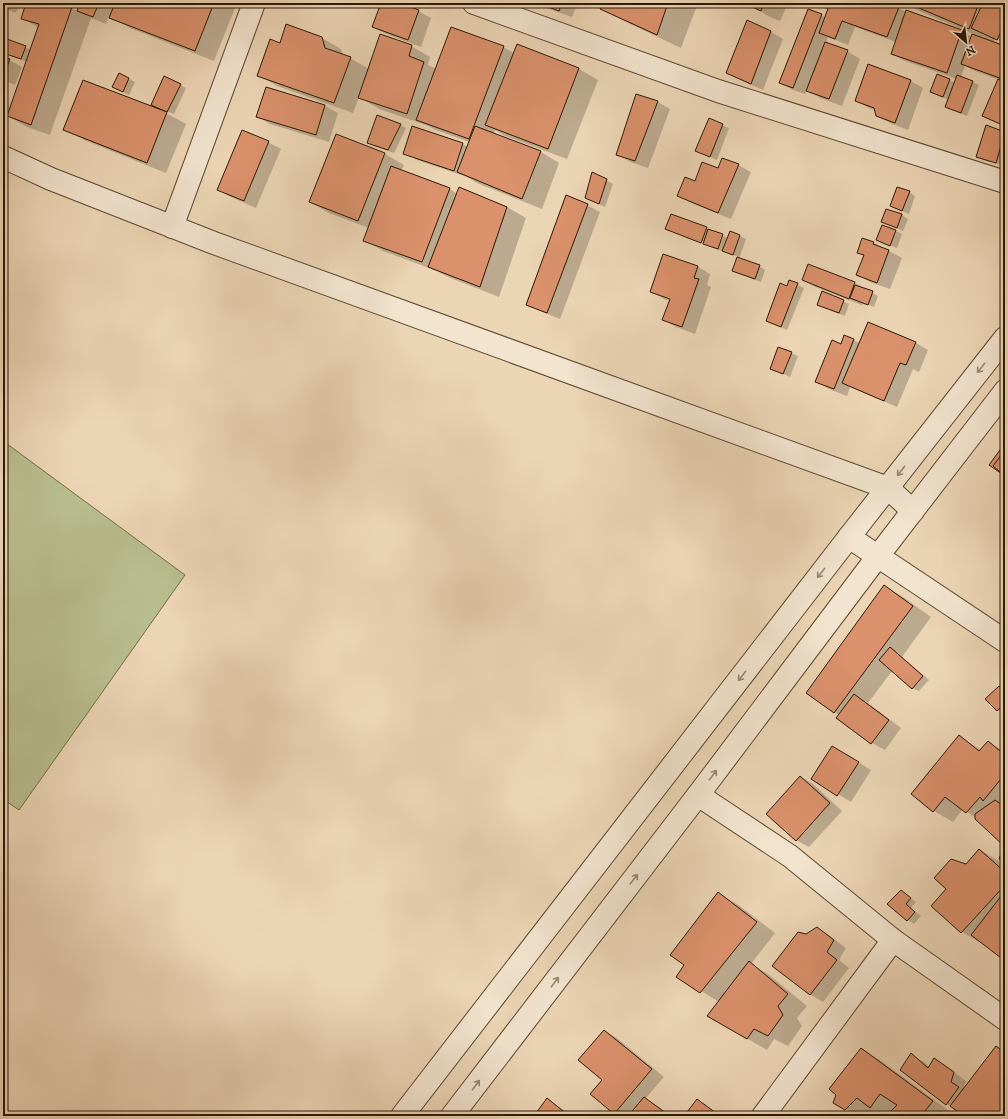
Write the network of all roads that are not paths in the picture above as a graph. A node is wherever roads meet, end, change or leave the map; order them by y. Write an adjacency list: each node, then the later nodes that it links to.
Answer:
1 (254, 3): 5 (street)
2 (474, 3): 4 (street)
3 (3, 157): 5 (street)
4 (1005, 182)
5 (172, 227): 8 (street)
6 (1005, 338): 8 (street, one-way to 8)
7 (1005, 391): 9 (street)
8 (888, 488): 9 (street); 10 (street)
9 (913, 511): 11 (street)
10 (849, 537): 11 (street); 16 (street, one-way to 16)
11 (878, 556): 12 (street); 13 (street, one-way to 11)
12 (1005, 641)
13 (698, 795): 14 (street); 17 (street, one-way to 13)
14 (893, 940): 15 (street); 18 (street)
15 (1005, 1019)
16 (402, 1116)
17 (452, 1116)
18 (763, 1116)

